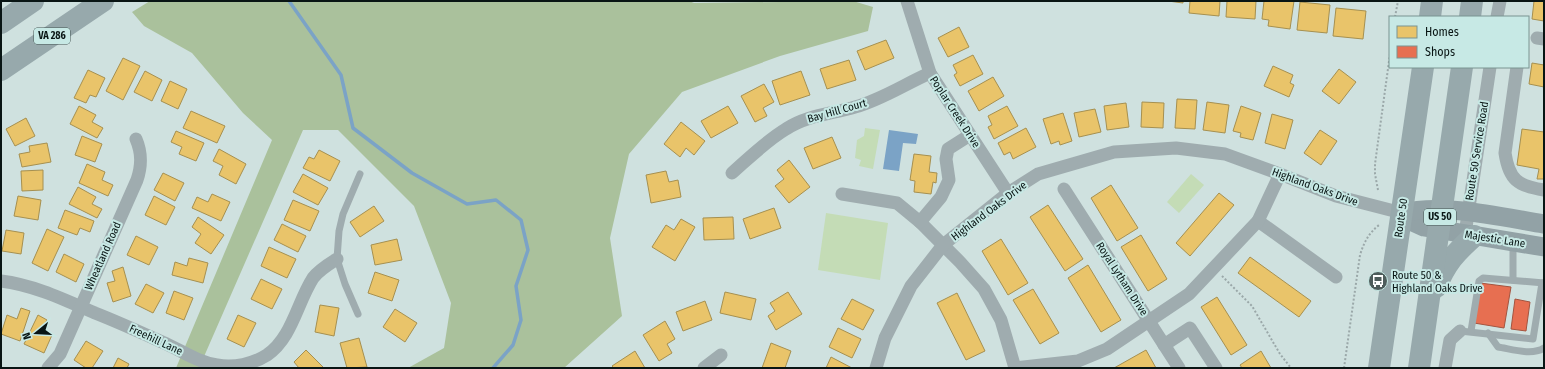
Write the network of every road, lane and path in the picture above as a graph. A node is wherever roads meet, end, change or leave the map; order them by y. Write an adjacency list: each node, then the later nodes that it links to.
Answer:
1 (33, 1): 12 (highway)
2 (103, 1): 18 (highway, VA 286)
3 (907, 1): 19 (street, Poplar Creek Drive)
4 (1398, 1): 8 (path)
5 (1432, 1): 9 (highway)
6 (1472, 1): 10 (highway)
7 (1500, 1): 11 (street)
8 (1395, 16)
9 (1430, 16)
10 (1470, 16)
11 (1498, 16)
12 (1, 23)
13 (1389, 61): 26 (path)
14 (1423, 68): 31 (highway, Route 50)
15 (1462, 68): 32 (highway, US 50)
16 (1490, 68): 30 (street, Route 50 Service Road)
17 (1517, 68): 27 (street)
18 (1, 70)
19 (930, 73): 20 (street, Poplar Creek Drive); 22 (street, Bay Hill Court)
20 (970, 134): 28 (street, Poplar Creek Drive); 33 (street)
21 (136, 139): 47 (street, Wheatland Road)
22 (732, 173)
23 (360, 174): 41 (lane)
24 (1280, 174): 28 (street, Highland Oaks Drive); 31 (street, Highland Oaks Drive); 34 (street)
25 (1064, 189): 50 (street, Royal Lytham Drive)
26 (1378, 190)
27 (1544, 190)
28 (1008, 193): 39 (street, Highland Oaks Drive)
29 (842, 194): 33 (street)
30 (1468, 212): 32 (street, Majestic Lane); 35 (street, Majestic Lane); 37 (street, Route 50 Service Road)
31 (1402, 213): 32 (street, Majestic Lane); 64 (highway, Route 50)
32 (1440, 220): 37 (street, Majestic Lane); 48 (highway, US 50)
33 (920, 222): 39 (street)
34 (1258, 222): 43 (street); 50 (street)
35 (1544, 224)
36 (1379, 225): 63 (path)
37 (1470, 235): 38 (street, Majestic Lane); 48 (highway)
38 (1513, 242): 40 (street, Majestic Lane); 44 (lane)
39 (943, 245): 58 (street, Highland Oaks Drive); 59 (street)
40 (1544, 247)
41 (337, 259): 47 (street, Freehill Lane); 49 (lane)
42 (1222, 276): 62 (path)
43 (1336, 277)
44 (1514, 280): 46 (lane); 51 (lane)
45 (1, 281): 47 (street, Freehill Lane)
46 (1543, 283): 52 (lane)
47 (81, 306): 56 (street, Wheatland Road)
48 (1428, 307): 65 (highway, US 50)
49 (358, 314)
50 (1149, 321): 53 (street, Royal Lytham Drive); 59 (street)
51 (1465, 331): 52 (lane); 66 (street)
52 (1488, 333): 54 (lane)
53 (1164, 345): 60 (street, Royal Lytham Drive); 61 (street)
54 (1544, 348)
55 (721, 355): 57 (street)
56 (48, 368)
57 (704, 368)
58 (876, 368)
59 (1015, 368)
60 (1179, 368)
61 (1216, 368)
62 (1291, 368)
63 (1344, 368)
64 (1379, 368)
65 (1419, 368)
66 (1445, 368)

